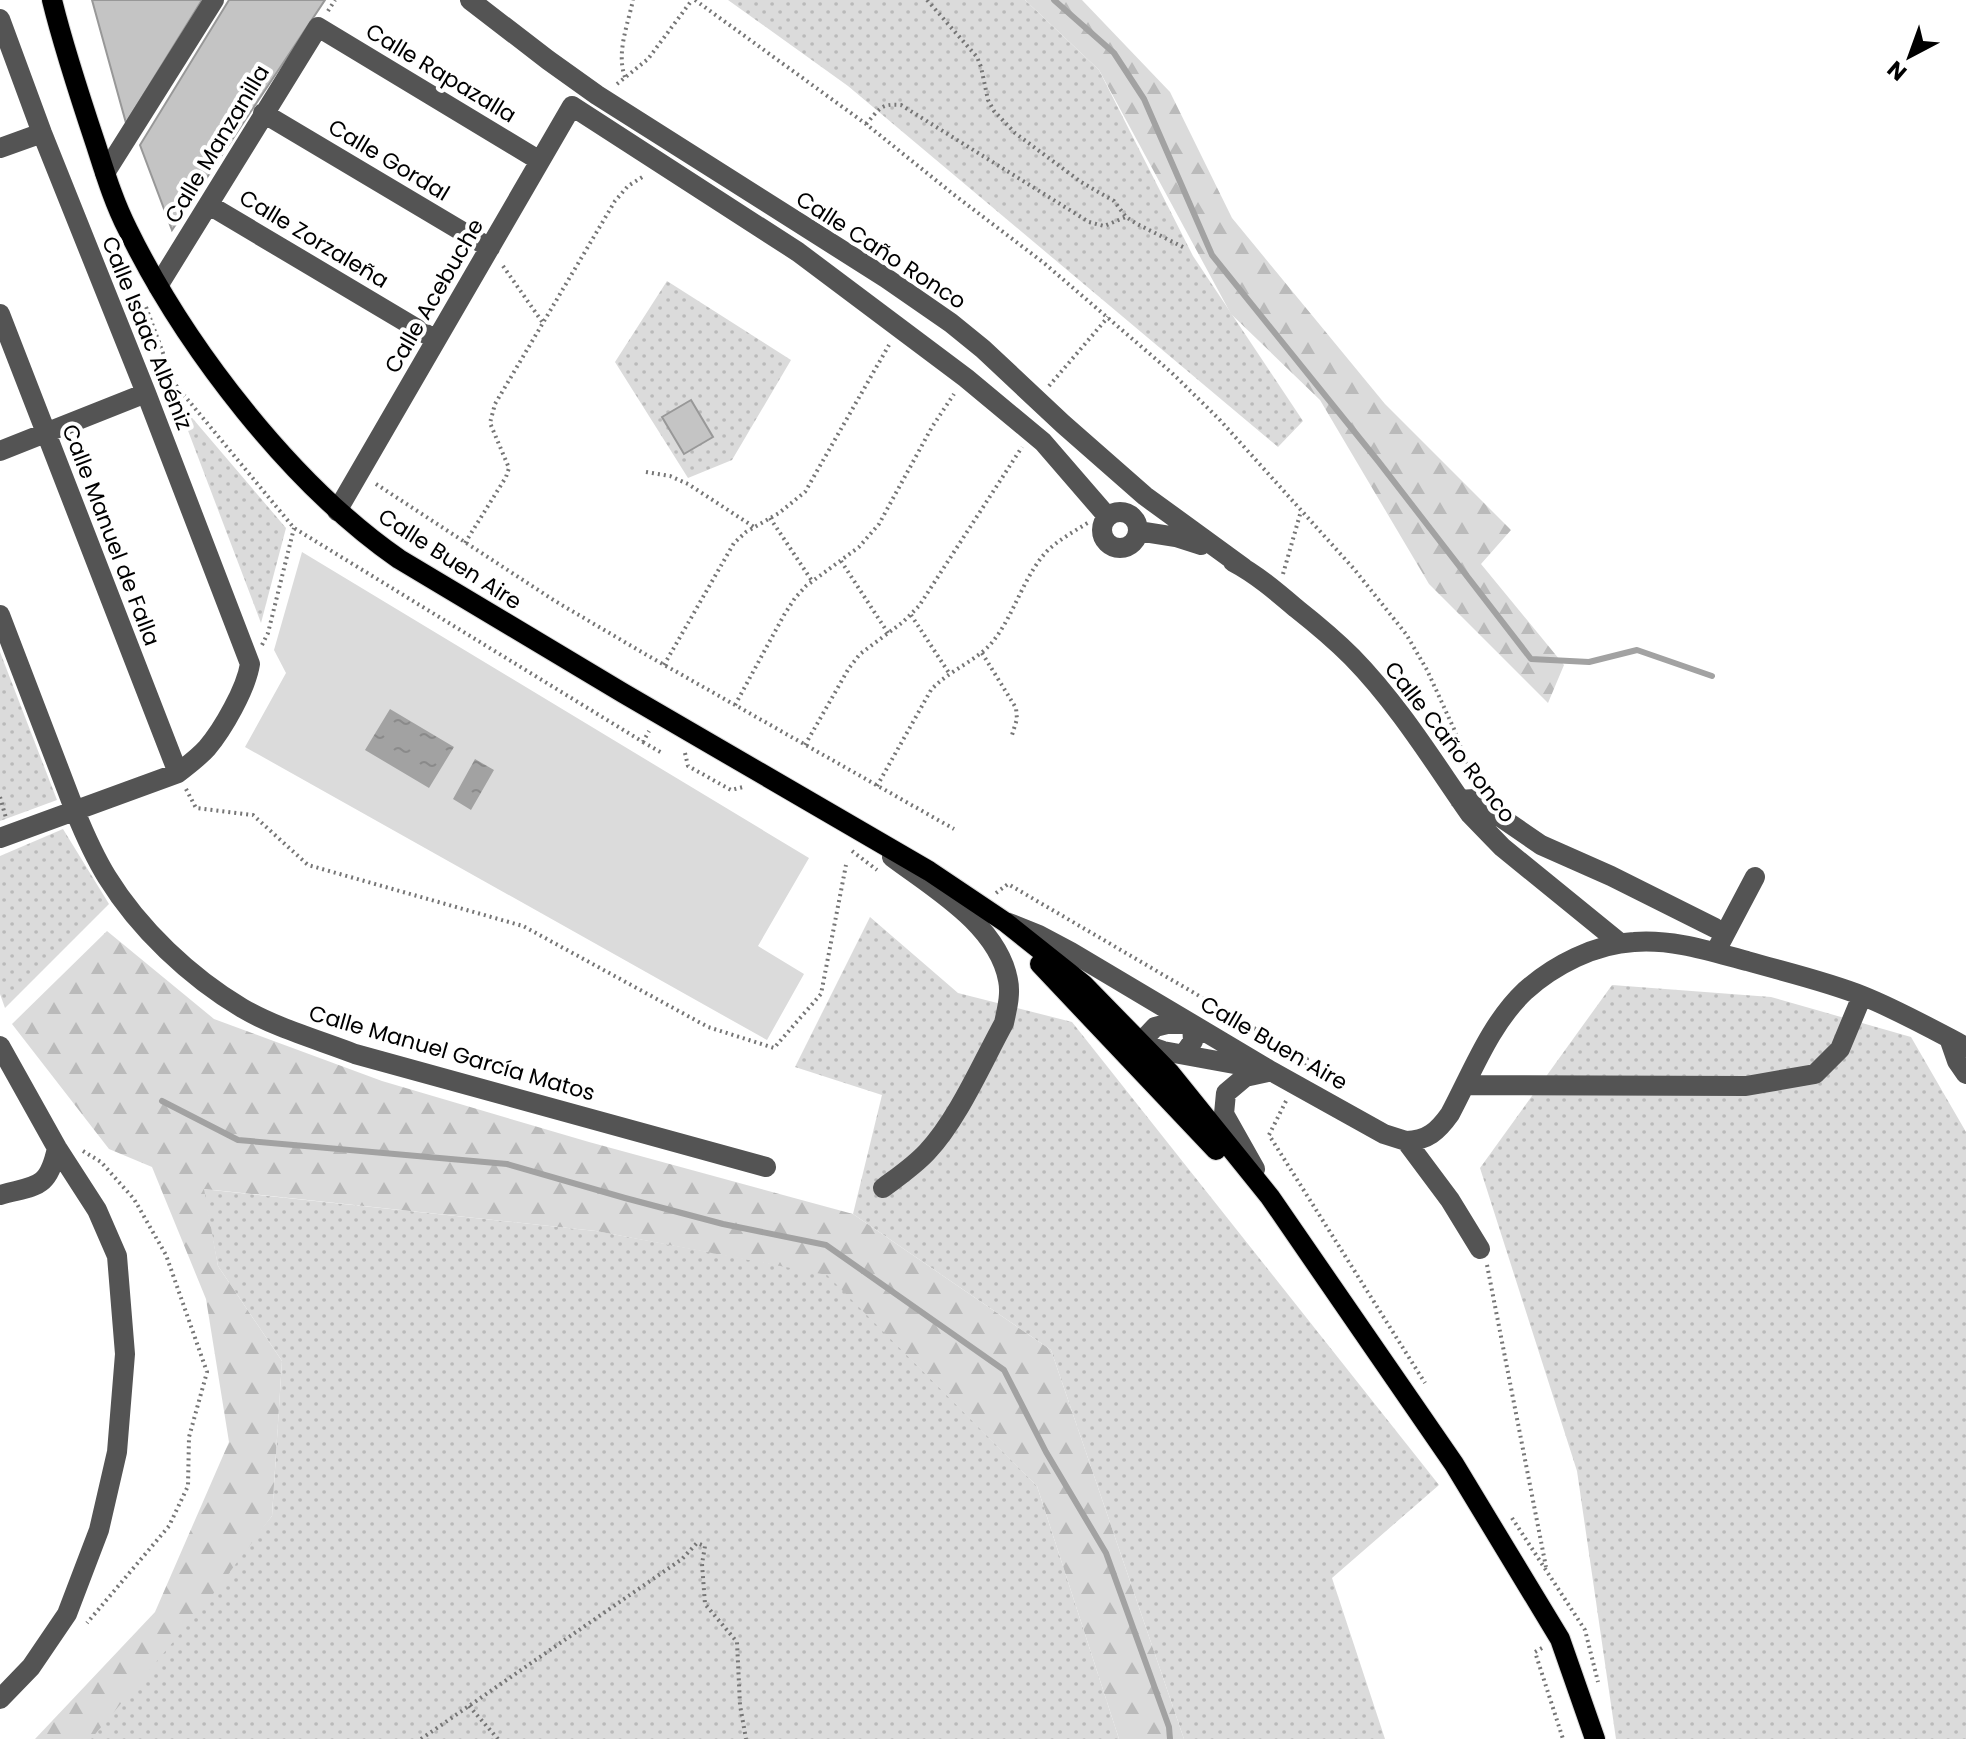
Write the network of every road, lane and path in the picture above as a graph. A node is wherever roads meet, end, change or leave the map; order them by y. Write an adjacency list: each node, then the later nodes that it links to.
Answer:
1 (52, 0): 17 (main road, Calle Buen Aire)
2 (214, 0): 17 (street)
3 (470, 0): 10 (street, Calle Caño Ronco)
4 (633, 0): 9 (path)
5 (694, 0): 9 (path); 12 (path)
6 (927, 0): 19 (path)
7 (0, 19): 13 (street, Calle Isaac Albéniz)
8 (318, 27): 11 (street, Calle Manzanilla); 15 (street, Calle Rapazalla)
9 (625, 77): 10 (path)
10 (604, 100): 31 (street, Calle Caño Ronco)
11 (263, 113): 18 (street, Calle Manzanilla); 21 (street, Calle Gordal)
12 (866, 124): 19 (path); 24 (path)
13 (42, 133): 14 (street); 30 (street, Calle Isaac Albéniz)
14 (0, 148)
15 (540, 161): 16 (street, Calle Acebuche); 21 (street, Calle Acebuche)
16 (662, 164): 25 (path); 26 (street)
17 (105, 173): 22 (main road, Calle Buen Aire)
18 (209, 205): 22 (street, Calle Manzanilla); 27 (street, Calle Zorzaleña)
19 (1126, 217): 20 (path)
20 (1183, 247)
21 (490, 248): 25 (path); 27 (street, Calle Acebuche)
22 (158, 286): 37 (main road, Calle Buen Aire)
23 (0, 314): 33 (street, Calle Manuel de Falla)
24 (1108, 316): 31 (path); 38 (path)
25 (543, 323): 44 (path)
26 (899, 327): 28 (street); 40 (path)
27 (436, 340): 36 (street, Calle Acebuche)
28 (966, 378): 32 (street); 45 (path)
29 (174, 383): 42 (path)
30 (146, 393): 33 (street); 53 (street, Calle Isaac Albéniz)
31 (1037, 400): 46 (street, Calle Caño Ronco)
32 (1032, 432): 39 (street); 49 (path)
33 (46, 433): 34 (street); 63 (street, Calle Manuel de Falla)
34 (0, 451)
35 (646, 472): 41 (path)
36 (359, 473): 37 (street, Calle Acebuche); 44 (path)
37 (337, 511): 57 (main road, Calle Buen Aire)
38 (1301, 511): 48 (path); 66 (path)
39 (1105, 514): 43 (street); 43 (street); 52 (path)
40 (770, 518): 41 (path); 47 (path)
41 (754, 527): 54 (path)
42 (294, 528): 53 (path); 59 (path)
43 (1138, 531): 46 (street, Calle Caño Ronco)
44 (465, 543): 54 (path)
45 (841, 561): 47 (path); 51 (path)
46 (1244, 568): 48 (street, Calle Caño Ronco)
47 (812, 581): 56 (path)
48 (1277, 592): 66 (street, Calle Caño Ronco)
49 (910, 614): 51 (path); 55 (path)
50 (0, 615): 67 (street, Calle Manuel García Matos)
51 (888, 633): 61 (path)
52 (981, 652): 55 (path); 58 (path)
53 (250, 664): 63 (street)
54 (664, 665): 56 (path)
55 (949, 673): 65 (path)
56 (735, 705): 61 (path)
57 (657, 713): 59 (path); 68 (main road, Calle Buen Aire)
58 (1012, 735)
59 (643, 742): 62 (path)
60 (682, 744): 64 (path)
61 (805, 745): 65 (path)
62 (662, 753)
63 (178, 773): 67 (street); 72 (path)
64 (751, 785)
65 (877, 786): 69 (path)
66 (1466, 799): 77 (street); 78 (street, Calle Caño Ronco)
67 (75, 811): 70 (street); 91 (street, Calle Manuel García Matos)
68 (848, 824): 74 (main road, Calle Buen Aire); 92 (street)
69 (954, 829)
70 (0, 838)
71 (853, 851): 73 (path)
72 (846, 865)
73 (877, 870)
74 (929, 871): 76 (main road); 96 (main road)
75 (1755, 877): 79 (street)
76 (1005, 922): 81 (street, Calle Buen Aire); 83 (main road)
77 (1715, 928)
78 (1620, 943): 79 (street); 88 (street)
79 (1715, 953): 80 (street)
80 (1862, 996): 82 (street); 88 (street)
81 (1192, 1024): 83 (street); 85 (street); 86 (street, Calle Buen Aire)
82 (1958, 1042): 87 (street)
83 (1140, 1043): 85 (street); 94 (main road)
84 (0, 1046): 90 (street)
85 (1184, 1054): 86 (street)
86 (1271, 1071): 89 (street, Calle Buen Aire); 94 (street)
87 (1966, 1074)
88 (1465, 1085): 89 (street)
89 (1406, 1141): 95 (street)
90 (57, 1148): 93 (street); 99 (street)
91 (766, 1167)
92 (883, 1188)
93 (0, 1195)
94 (1270, 1197): 96 (main road)
95 (1480, 1249): 97 (path)
96 (1323, 1274): 98 (main road)
97 (1551, 1592)
98 (1560, 1639): 104 (path); 105 (main road)
99 (0, 1699)
100 (469, 1706): 101 (path); 102 (path); 103 (path)
101 (421, 1739)
102 (498, 1739)
103 (746, 1739)
104 (1563, 1739)
105 (1595, 1739)

